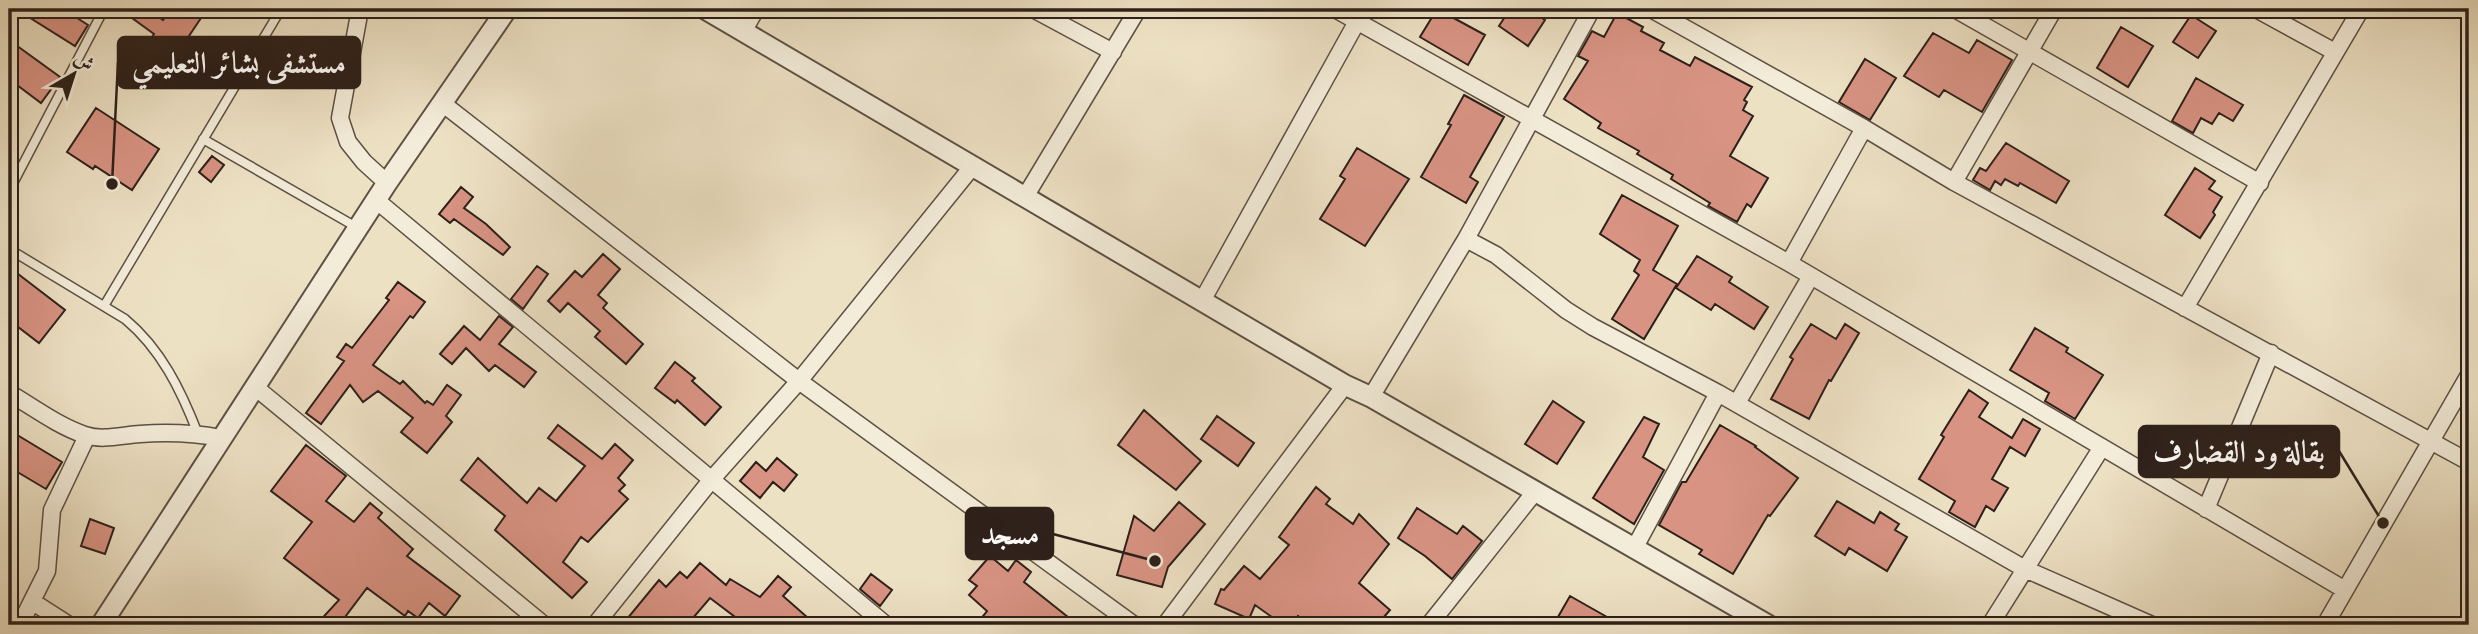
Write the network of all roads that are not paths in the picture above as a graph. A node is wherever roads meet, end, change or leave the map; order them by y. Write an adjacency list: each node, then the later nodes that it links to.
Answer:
1 (104, 9): 29 (lane)
2 (281, 9): 24 (lane)
3 (360, 9): 27 (street)
4 (507, 9): 21 (street)
5 (705, 9): 17 (street)
6 (756, 9): 17 (street)
7 (1034, 9): 19 (street)
8 (1138, 9): 19 (street)
9 (1335, 9): 16 (street)
10 (1592, 9): 22 (street)
11 (1651, 9): 23 (street)
12 (1955, 9): 18 (street)
13 (2054, 9): 18 (street)
14 (2256, 9): 20 (street)
15 (2361, 9): 20 (street)
16 (1361, 15): 22 (street); 37 (street)
17 (744, 30): 25 (street)
18 (2030, 50): 26 (street); 28 (street)
19 (1113, 52): 30 (street)
20 (2335, 52): 28 (street)
21 (442, 103): 27 (street); 42 (street)
22 (1531, 119): 33 (street); 35 (street)
23 (1864, 128): 26 (street); 35 (street)
24 (203, 139): 32 (lane); 38 (lane)
25 (972, 167): 30 (street); 42 (street)
26 (1954, 182): 39 (street)
27 (387, 183): 31 (street)
28 (2260, 183): 39 (street)
29 (9, 191)
30 (1025, 197): 37 (street)
31 (376, 201): 32 (street); 55 (street)
32 (358, 228): 44 (street)
33 (1466, 239): 46 (street); 47 (street)
34 (9, 249): 38 (lane)
35 (1790, 263): 36 (street)
36 (1811, 276): 48 (street); 53 (street)
37 (1202, 301): 43 (street)
38 (104, 306): 49 (lane)
39 (2185, 308): 40 (street)
40 (2271, 353): 52 (street); 57 (street)
41 (2469, 375): 52 (street)
42 (799, 381): 55 (street); 68 (street)
43 (1345, 384): 47 (street); 69 (street)
44 (256, 387): 51 (street); 65 (street)
45 (9, 393): 50 (street)
46 (1717, 393): 48 (street); 58 (street)
47 (1371, 397): 56 (street)
48 (1737, 404): 59 (street)
49 (198, 433): 50 (street); 51 (street)
50 (87, 436): 61 (street)
51 (221, 438): 64 (street)
52 (2431, 439): 54 (street); 60 (street)
53 (2102, 447): 57 (street); 59 (street)
54 (2469, 462)
55 (712, 479): 66 (street); 67 (street)
56 (1534, 493): 58 (street); 70 (street)
57 (2206, 509): 60 (street)
58 (1634, 549): 71 (street)
59 (2025, 569): 72 (street); 73 (street)
60 (2345, 590): 74 (street)
61 (33, 602): 62 (street); 63 (street)
62 (20, 625)
63 (69, 625)
64 (101, 625)
65 (544, 625)
66 (595, 625)
67 (886, 625)
68 (1134, 625)
69 (1166, 625)
70 (1429, 625)
71 (1768, 625)
72 (1990, 625)
73 (2152, 625)
74 (2325, 625)

